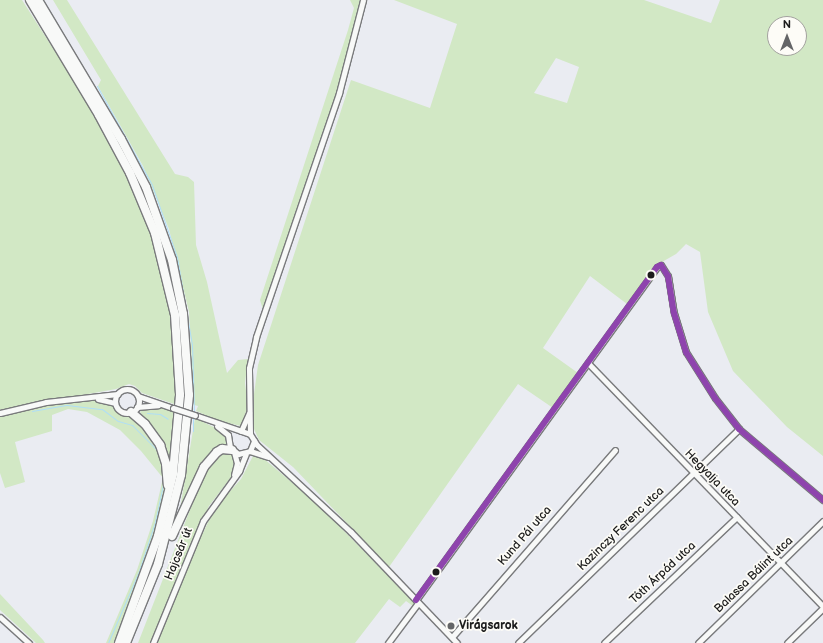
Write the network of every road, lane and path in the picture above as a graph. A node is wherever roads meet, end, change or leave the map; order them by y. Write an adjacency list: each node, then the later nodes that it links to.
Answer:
1 (30, 0): 26 (highway)
2 (38, 0): 31 (highway)
3 (363, 0): 10 (street)
4 (588, 363): 15 (street); 24 (street, Hegyalja utca); 32 (street)
5 (118, 394): 6 (street); 7 (street); 8 (street)
6 (138, 396): 9 (street); 11 (street)
7 (89, 398): 8 (street); 13 (street)
8 (115, 403): 12 (street)
9 (162, 405): 11 (street); 14 (street, bridge)
10 (251, 406): 16 (street); 17 (street)
11 (137, 407): 12 (street)
12 (131, 412): 26 (highway)
13 (0, 413)
14 (209, 421): 16 (street); 18 (street)
15 (739, 429): 24 (street, Kazinczy Ferenc utca); 27 (street)
16 (239, 431): 17 (street); 18 (street)
17 (250, 434): 19 (street)
18 (230, 440): 21 (street)
19 (254, 441): 22 (street); 23 (street)
20 (615, 450): 35 (street, Kund Pál utca)
21 (233, 451): 22 (street); 25 (street); 31 (highway)
22 (248, 453): 23 (street); 25 (street, Hajcsár út)
23 (277, 462): 32 (street)
24 (694, 473): 28 (street, Hegyalja utca); 42 (street, Kazinczy Ferenc utca)
25 (234, 478): 39 (street, Hajcsár út)
26 (168, 500): 37 (highway)
27 (823, 500)
28 (737, 517): 30 (street, Hegyalja utca); 43 (street, Tóth Árpád utca)
29 (823, 521): 30 (street, Balassa Bálint utca)
30 (780, 563): 33 (street, Hegyalja utca); 44 (street, Balassa Bálint utca)
31 (158, 564): 38 (highway)
32 (417, 601): 35 (street); 40 (street)
33 (823, 607): 45 (street)
34 (0, 617): 36 (street)
35 (452, 637): 41 (street)
36 (29, 643)
37 (119, 643)
38 (126, 643)
39 (153, 643)
40 (388, 643)
41 (457, 643)
42 (518, 643)
43 (604, 643)
44 (698, 643)
45 (787, 643)

